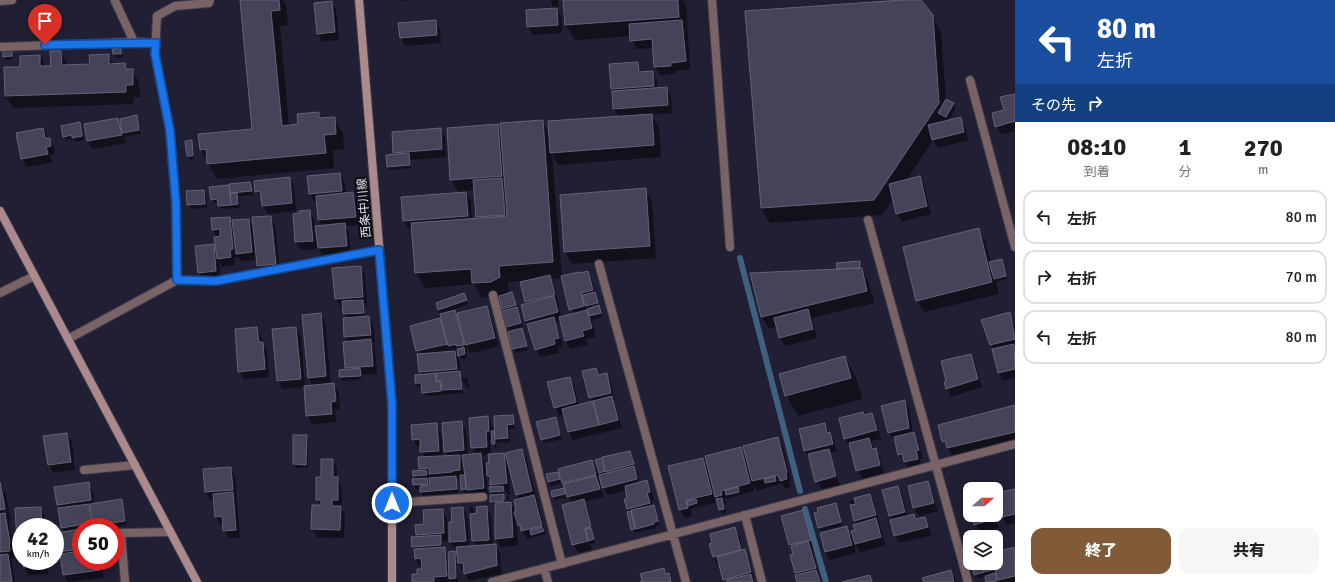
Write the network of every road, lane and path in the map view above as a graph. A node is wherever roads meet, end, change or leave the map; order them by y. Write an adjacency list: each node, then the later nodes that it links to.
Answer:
1 (12, 0): 6 (street)
2 (115, 0): 7 (street)
3 (210, 0): 8 (street)
4 (358, 0): 15 (main road, 西条中川線)
5 (712, 0): 13 (street)
6 (0, 1)
7 (134, 42): 8 (street); 9 (street)
8 (156, 43): 18 (street)
9 (0, 46)
10 (970, 80): 14 (street)
11 (0, 211): 17 (main road)
12 (868, 220): 24 (street)
13 (730, 247)
14 (1015, 247)
15 (379, 250): 18 (street); 27 (main road, 西条中川線)
16 (599, 264): 30 (street)
17 (34, 276): 19 (street); 21 (main road)
18 (177, 280): 21 (street)
19 (0, 293)
20 (493, 294): 31 (street)
21 (68, 339): 23 (main road)
22 (1015, 444): 24 (street)
23 (135, 465): 25 (street); 29 (main road)
24 (936, 465): 28 (street); 40 (street)
25 (84, 470)
26 (483, 497): 27 (street)
27 (392, 503): 35 (main road, 西条中川線)
28 (745, 515): 30 (street); 39 (street)
29 (170, 532): 33 (street); 34 (main road)
30 (673, 534): 31 (street); 38 (street)
31 (562, 564): 32 (street)
32 (544, 568): 36 (street); 37 (street)
33 (125, 582)
34 (198, 582)
35 (392, 582)
36 (492, 582)
37 (548, 582)
38 (686, 582)
39 (762, 582)
40 (968, 582)

